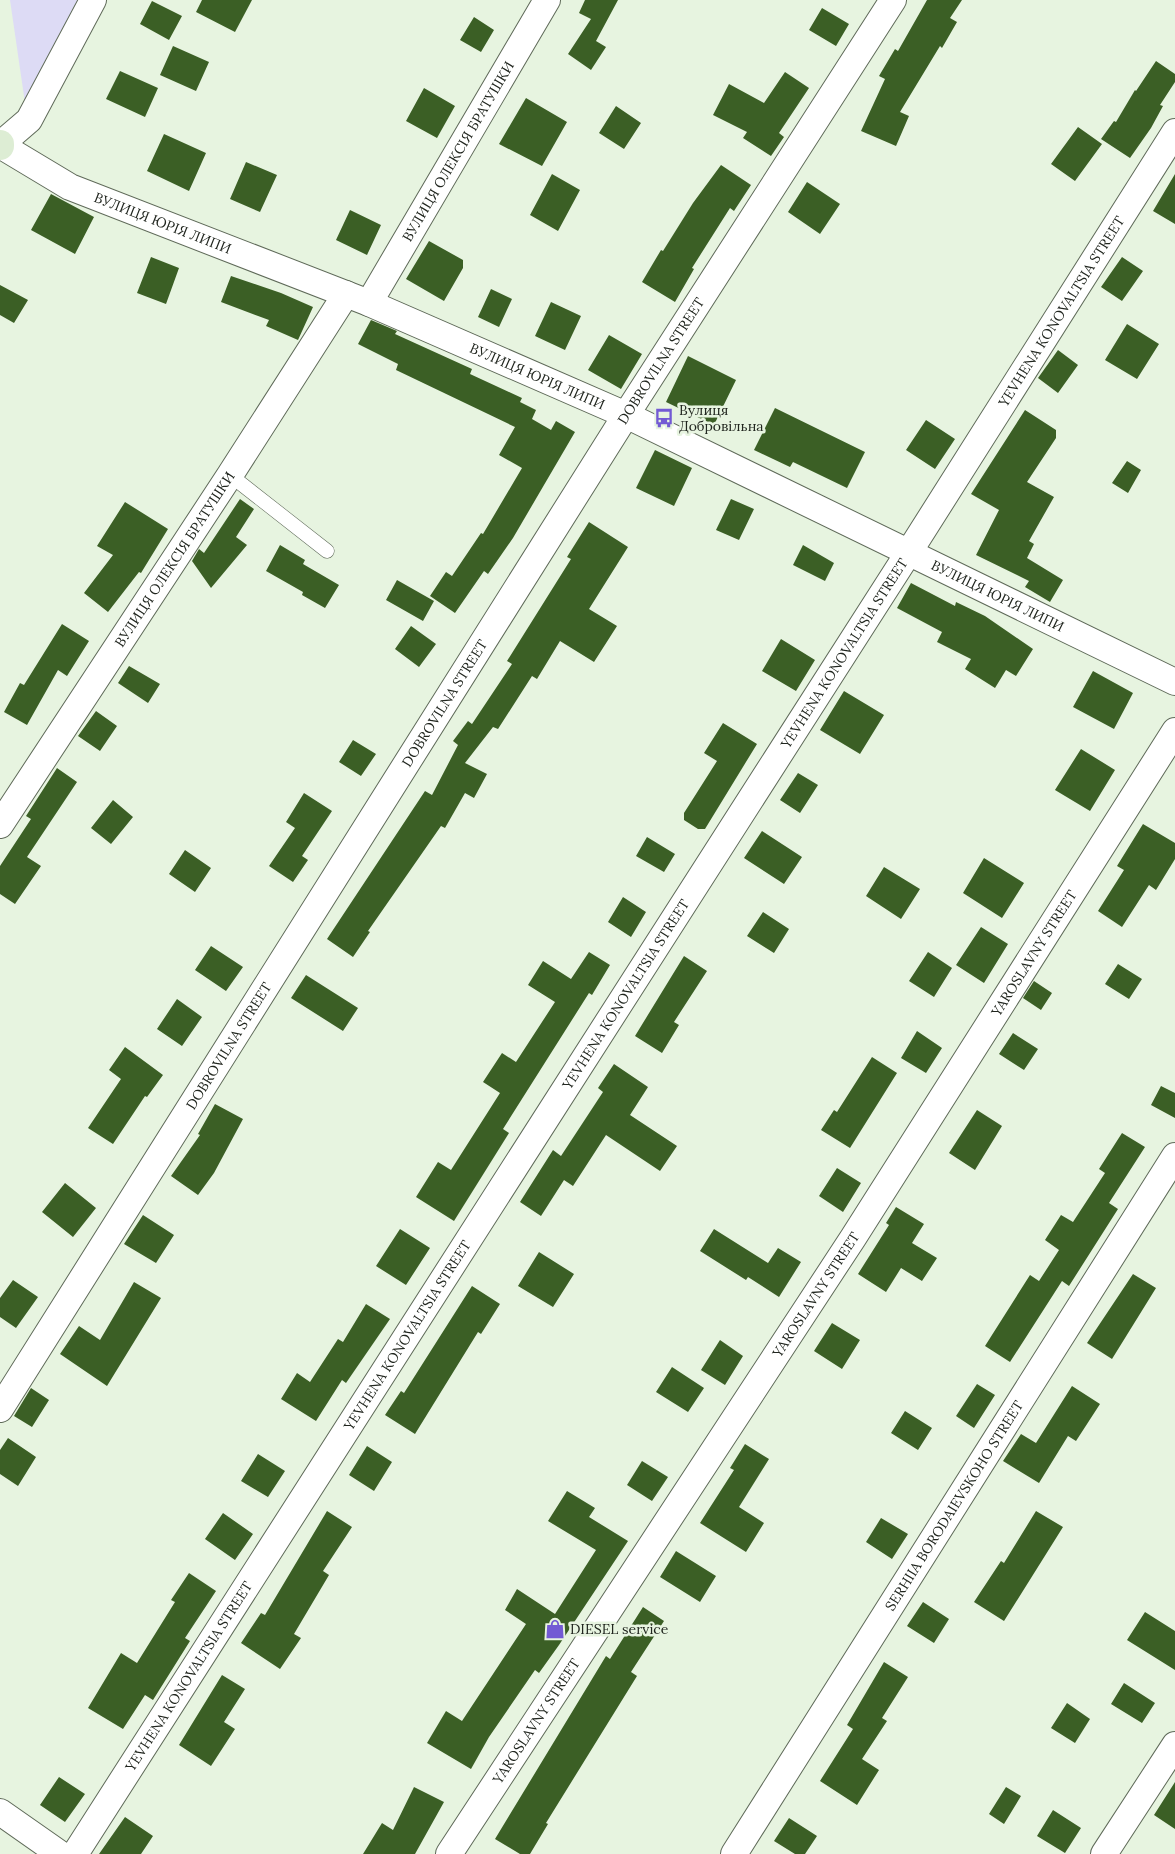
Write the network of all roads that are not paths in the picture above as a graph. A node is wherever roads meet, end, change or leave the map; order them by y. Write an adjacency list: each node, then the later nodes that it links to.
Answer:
1 (94, 0): 5 (street)
2 (547, 0): 6 (street, ВУЛИЦЯ ОЛЕКСІЯ БРАТУШКИ)
3 (893, 0): 7 (street, DOBROVILNA STREET)
4 (1175, 132): 10 (street, YEVHENA KONOVALTSIA STREET)
5 (0, 145): 6 (street, ВУЛИЦЯ ЮРІЯ ЛИПИ)
6 (358, 298): 7 (street, ВУЛИЦЯ ЮРІЯ ЛИПИ); 8 (street, ВУЛИЦЯ ОЛЕКСІЯ БРАТУШКИ)
7 (626, 415): 10 (street, ВУЛИЦЯ ЮРІЯ ЛИПИ); 15 (street, DOBROVILNA STREET)
8 (230, 475): 9 (lane); 13 (street, ВУЛИЦЯ ОЛЕКСІЯ БРАТУШКИ)
9 (327, 551)
10 (909, 552): 11 (street, ВУЛИЦЯ ЮРІЯ ЛИПИ); 20 (street, YEVHENA KONOVALTSIA STREET)
11 (1175, 682)
12 (1175, 731): 18 (street, YAROSLAVNY STREET)
13 (0, 824)
14 (1175, 1156): 21 (street, SERHIIA BORODAIEVSKOHO STREET)
15 (0, 1409)
16 (1175, 1745): 22 (street)
17 (0, 1812): 19 (street)
18 (458, 1851)
19 (60, 1854)
20 (75, 1854)
21 (734, 1854)
22 (1104, 1854)

